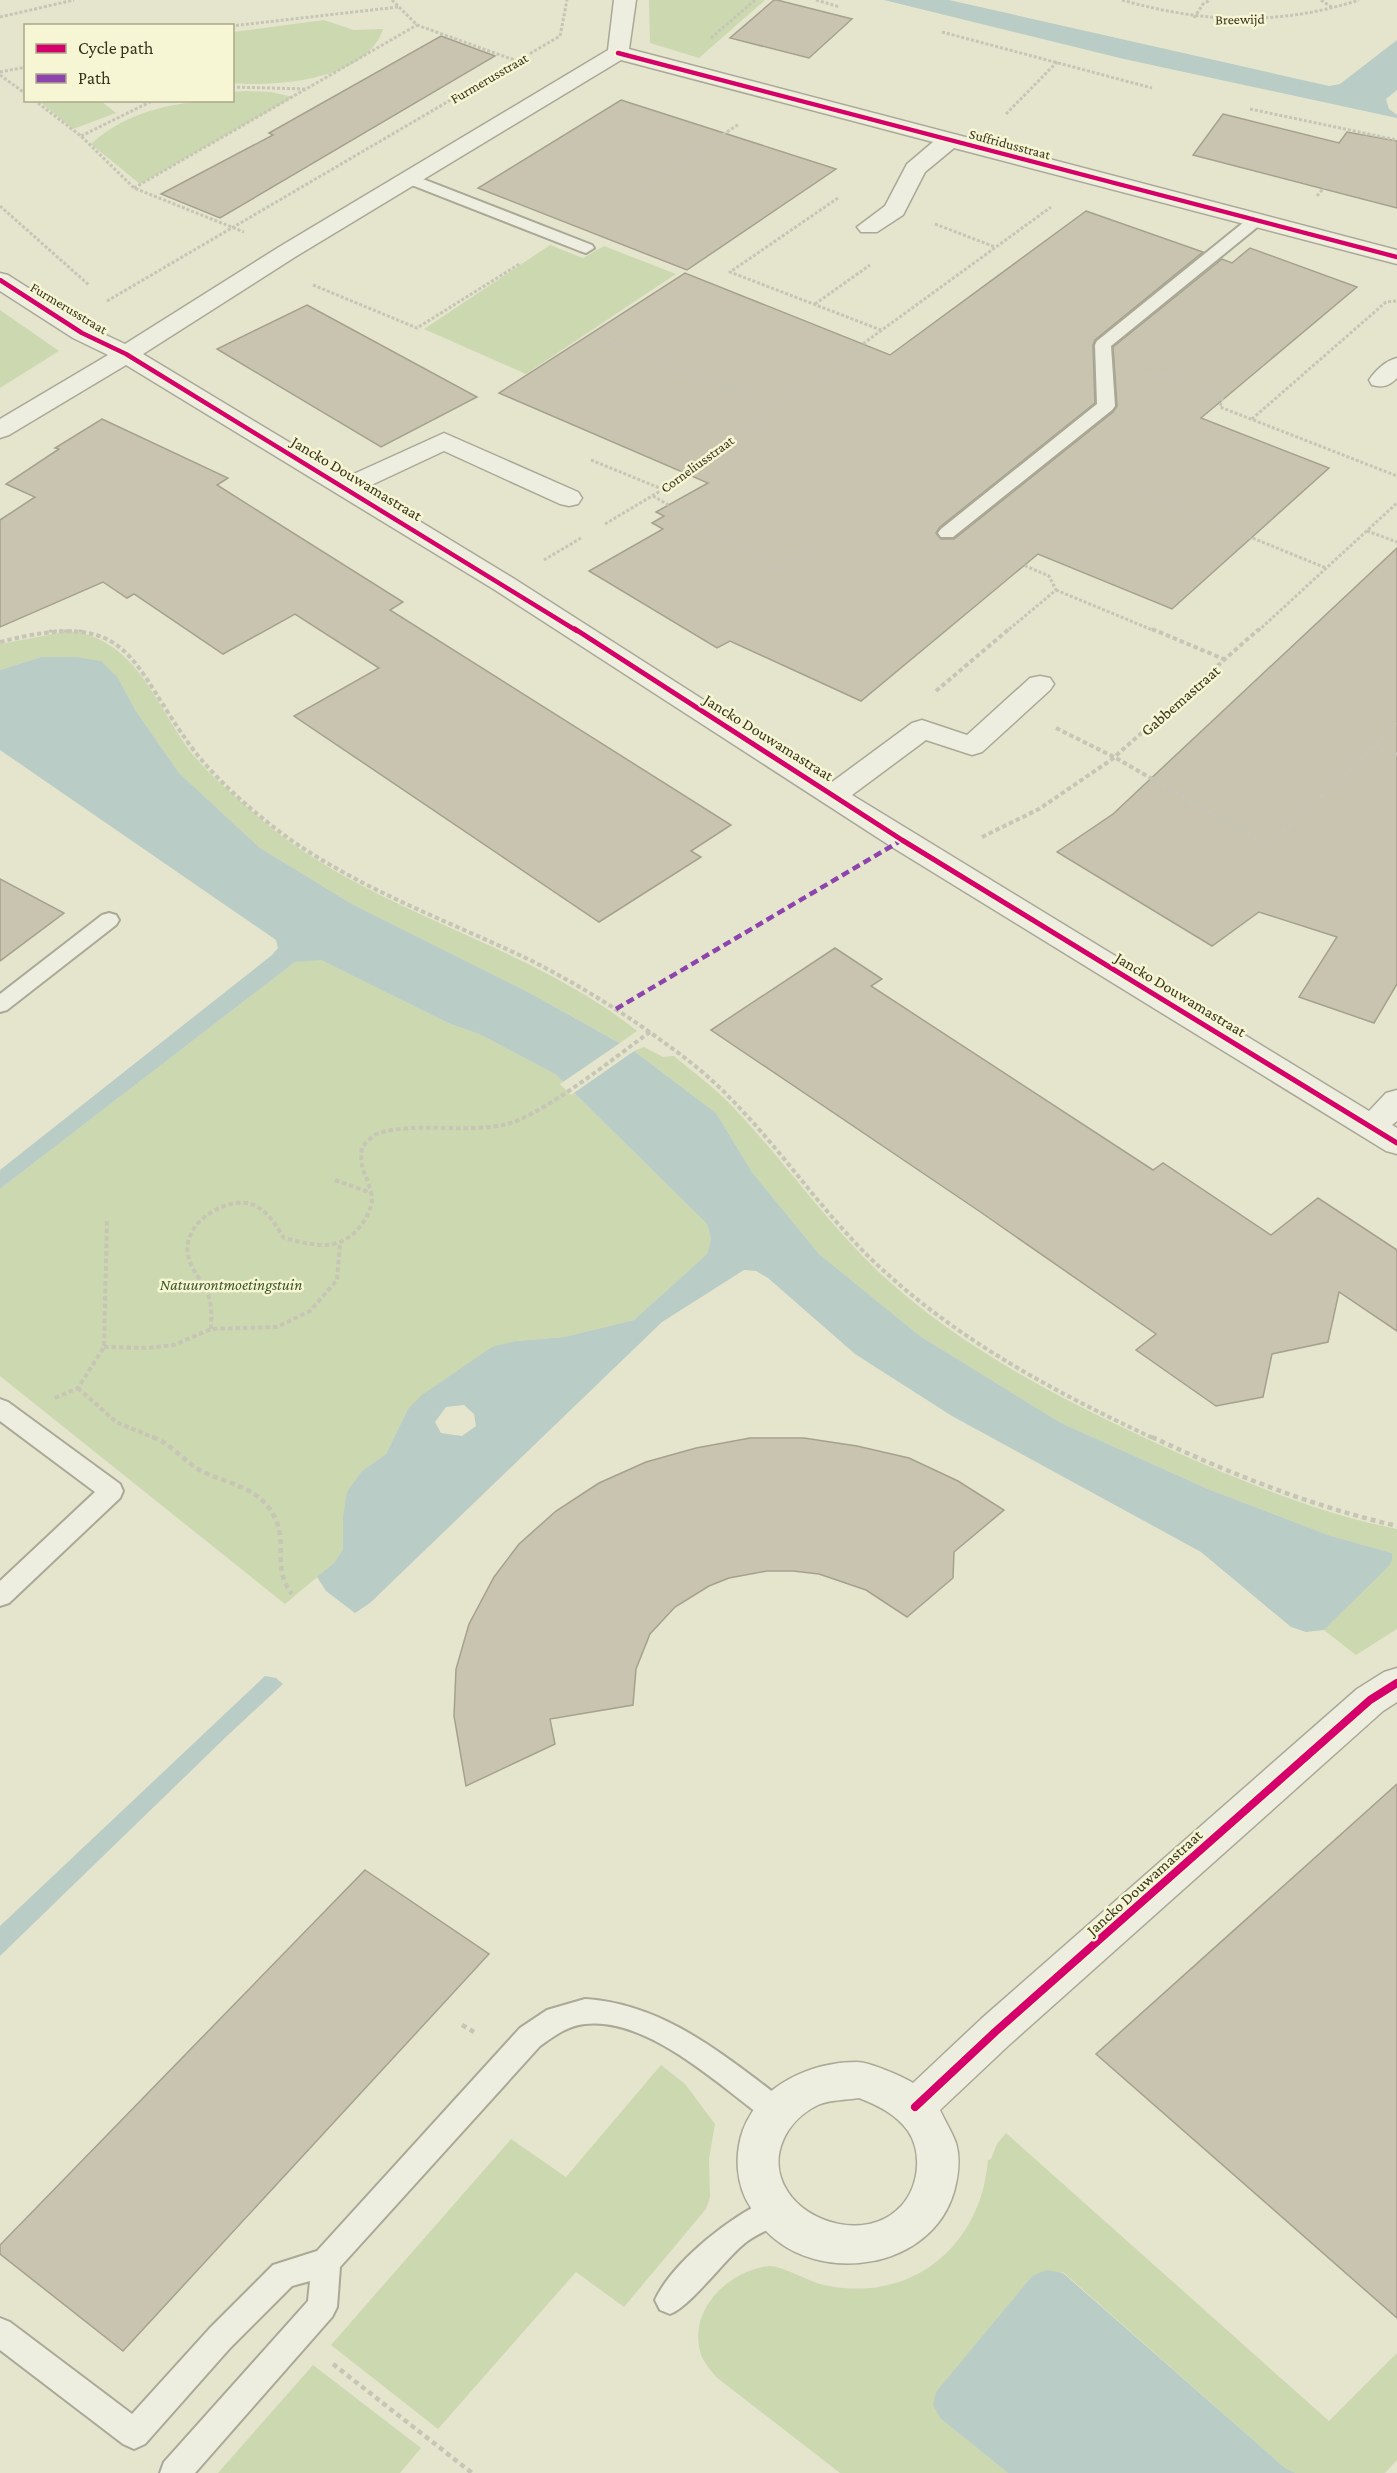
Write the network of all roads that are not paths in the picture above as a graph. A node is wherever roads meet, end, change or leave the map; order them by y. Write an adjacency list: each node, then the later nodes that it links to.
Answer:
1 (625, 0): 2 (street)
2 (618, 53): 3 (street, Suffridusstraat); 4 (street)
3 (950, 141): 5 (street, Suffridusstraat); 6 (street)
4 (410, 179): 7 (lane); 10 (street)
5 (1255, 221): 8 (street, Suffridusstraat); 14 (lane)
6 (869, 227)
7 (586, 248)
8 (1397, 257)
9 (0, 280): 10 (street, Furmerusstraat)
10 (126, 354): 11 (street); 12 (street, Jancko Douwamastraat)
11 (0, 430)
12 (347, 488): 13 (street); 16 (street, Jancko Douwamastraat)
13 (569, 498)
14 (947, 533)
15 (1040, 684): 16 (street)
16 (834, 794): 20 (street, Jancko Douwamastraat)
17 (109, 920): 18 (lane)
18 (0, 1005)
19 (1397, 1101): 20 (street)
20 (1385, 1135)
21 (5, 1412): 22 (lane)
22 (0, 1596)
23 (1397, 1683): 24 (street, Jancko Douwamastraat)
24 (915, 2107): 25 (street); 26 (street)
25 (775, 2110): 26 (street); 27 (lane)
26 (775, 2210): 28 (lane)
27 (326, 2262): 29 (lane); 30 (lane)
28 (670, 2300)
29 (0, 2332)
30 (175, 2473)

